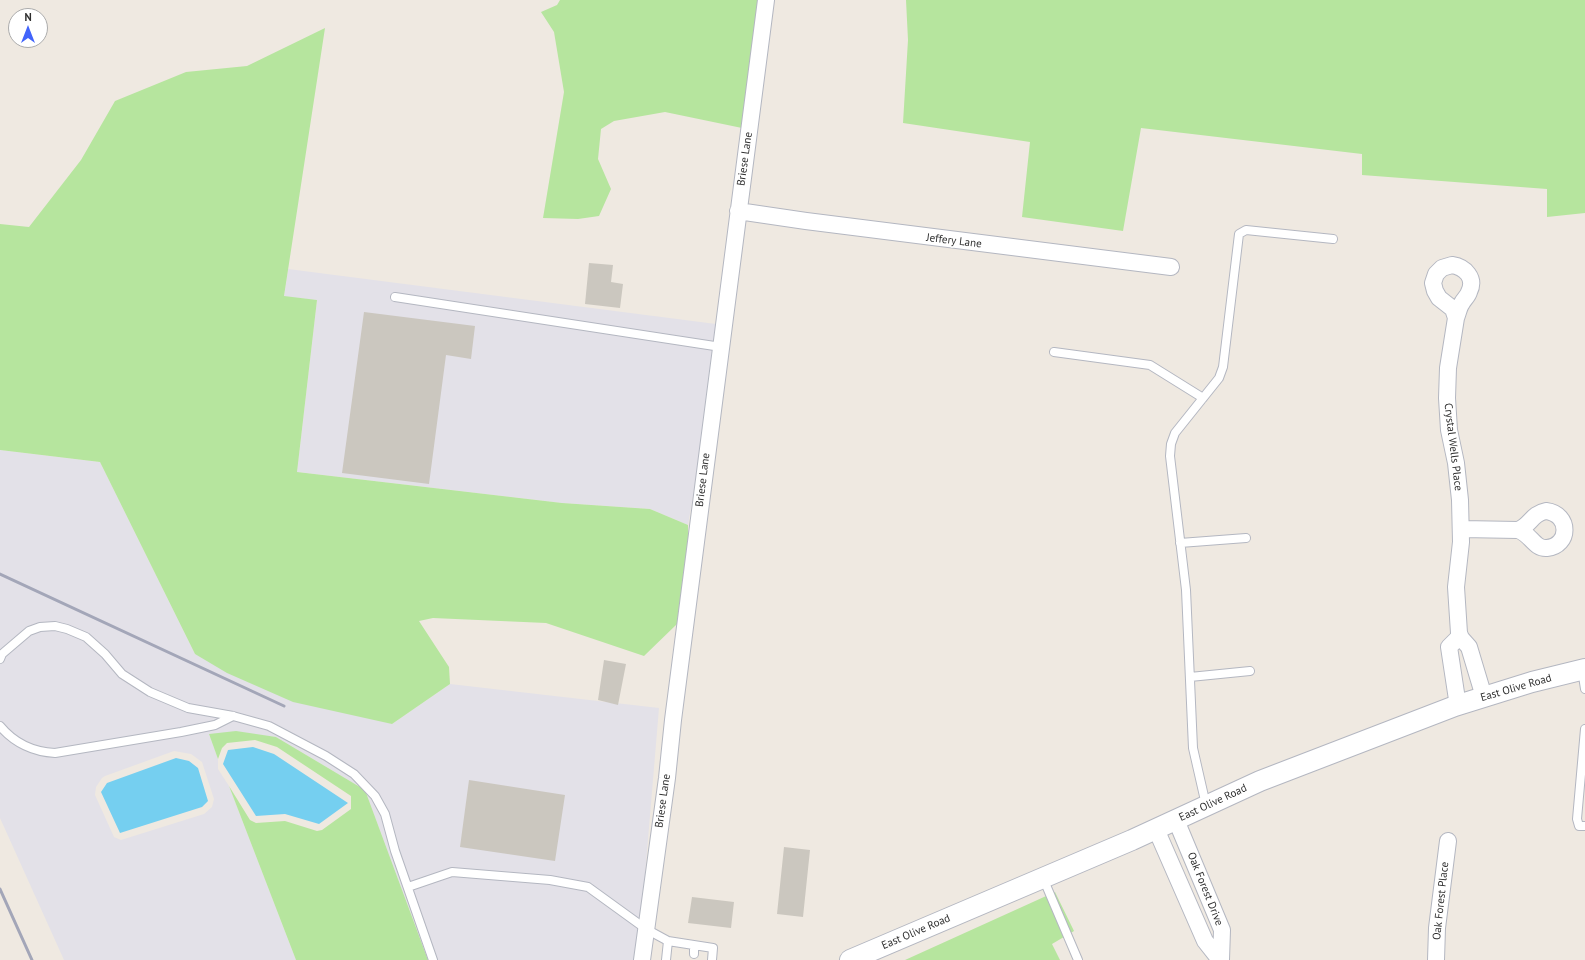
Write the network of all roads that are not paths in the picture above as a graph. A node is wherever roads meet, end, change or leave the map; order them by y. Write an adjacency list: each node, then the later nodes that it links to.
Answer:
1 (766, 0): 2 (street, Briese Lane)
2 (738, 211): 4 (street, Jeffery Lane); 7 (street, Briese Lane)
3 (1333, 239): 9 (lane)
4 (1171, 268)
5 (395, 297): 7 (lane)
6 (1456, 318): 10 (street, Crystal Wells Place)
7 (720, 347): 31 (street, Briese Lane)
8 (1054, 352): 9 (lane)
9 (1203, 398): 13 (lane)
10 (1462, 529): 11 (street); 14 (street, Crystal Wells Place)
11 (1518, 530)
12 (1246, 538): 13 (lane)
13 (1180, 543): 18 (lane)
14 (1460, 633): 19 (street, Crystal Wells Place); 20 (street)
15 (0, 658): 21 (lane)
16 (1250, 671): 18 (lane)
17 (1584, 676): 19 (street, East Olive Road)
18 (1190, 677): 24 (lane)
19 (1484, 697): 20 (street, East Olive Road)
20 (1458, 706): 24 (street, East Olive Road)
21 (233, 716): 22 (lane); 30 (lane)
22 (0, 726)
23 (1585, 730): 26 (lane)
24 (1206, 806): 25 (street, East Olive Road)
25 (1176, 820): 27 (street, East Olive Road); 39 (street, Oak Forest Drive)
26 (1585, 826)
27 (1156, 829): 29 (street, East Olive Road); 39 (street, Oak Forest Drive)
28 (1448, 841): 40 (street, Oak Forest Place)
29 (1044, 878): 37 (street, East Olive Road); 38 (lane)
30 (408, 887): 31 (lane); 33 (lane)
31 (646, 929): 32 (lane); 34 (street, Briese Lane)
32 (668, 941): 35 (lane); 36 (lane)
33 (433, 960)
34 (642, 960)
35 (666, 960)
36 (712, 960)
37 (850, 960)
38 (1078, 960)
39 (1220, 960)
40 (1436, 960)

